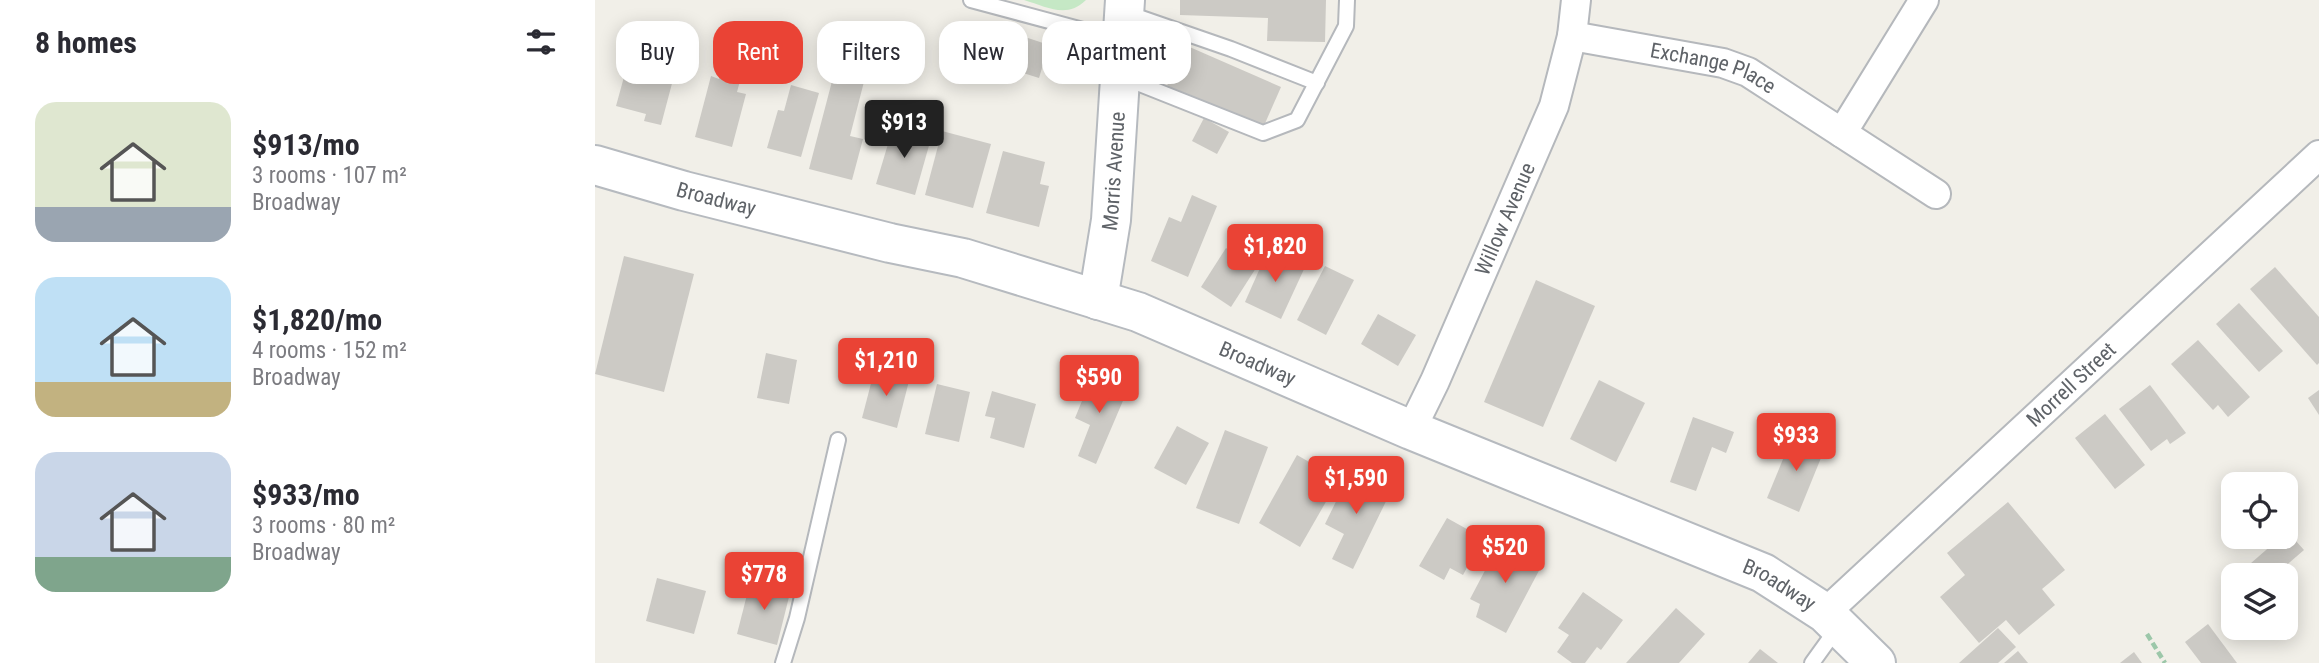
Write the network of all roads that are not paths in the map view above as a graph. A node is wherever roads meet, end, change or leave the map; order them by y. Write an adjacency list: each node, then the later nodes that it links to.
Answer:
1 (971, 0): 5 (lane)
2 (1347, 0): 9 (lane)
3 (1576, 0): 6 (street, Willow Avenue)
4 (1924, 0): 11 (street)
5 (1070, 21)
6 (1572, 36): 11 (street, Exchange Place); 16 (street, Willow Avenue)
7 (1191, 43): 9 (lane)
8 (1191, 81): 9 (lane)
9 (1317, 83)
10 (1119, 84): 15 (street, Morris Avenue)
11 (1842, 133): 14 (street, Exchange Place)
12 (2319, 155): 18 (street, Morrell Street)
13 (595, 165): 15 (street, Broadway)
14 (1936, 194)
15 (1098, 300): 16 (street, Broadway)
16 (1411, 430): 18 (street, Broadway)
17 (838, 440): 19 (lane)
18 (1832, 619): 20 (lane, Morrell Street); 21 (street, Broadway)
19 (783, 663)
20 (1812, 663)
21 (1876, 663)

